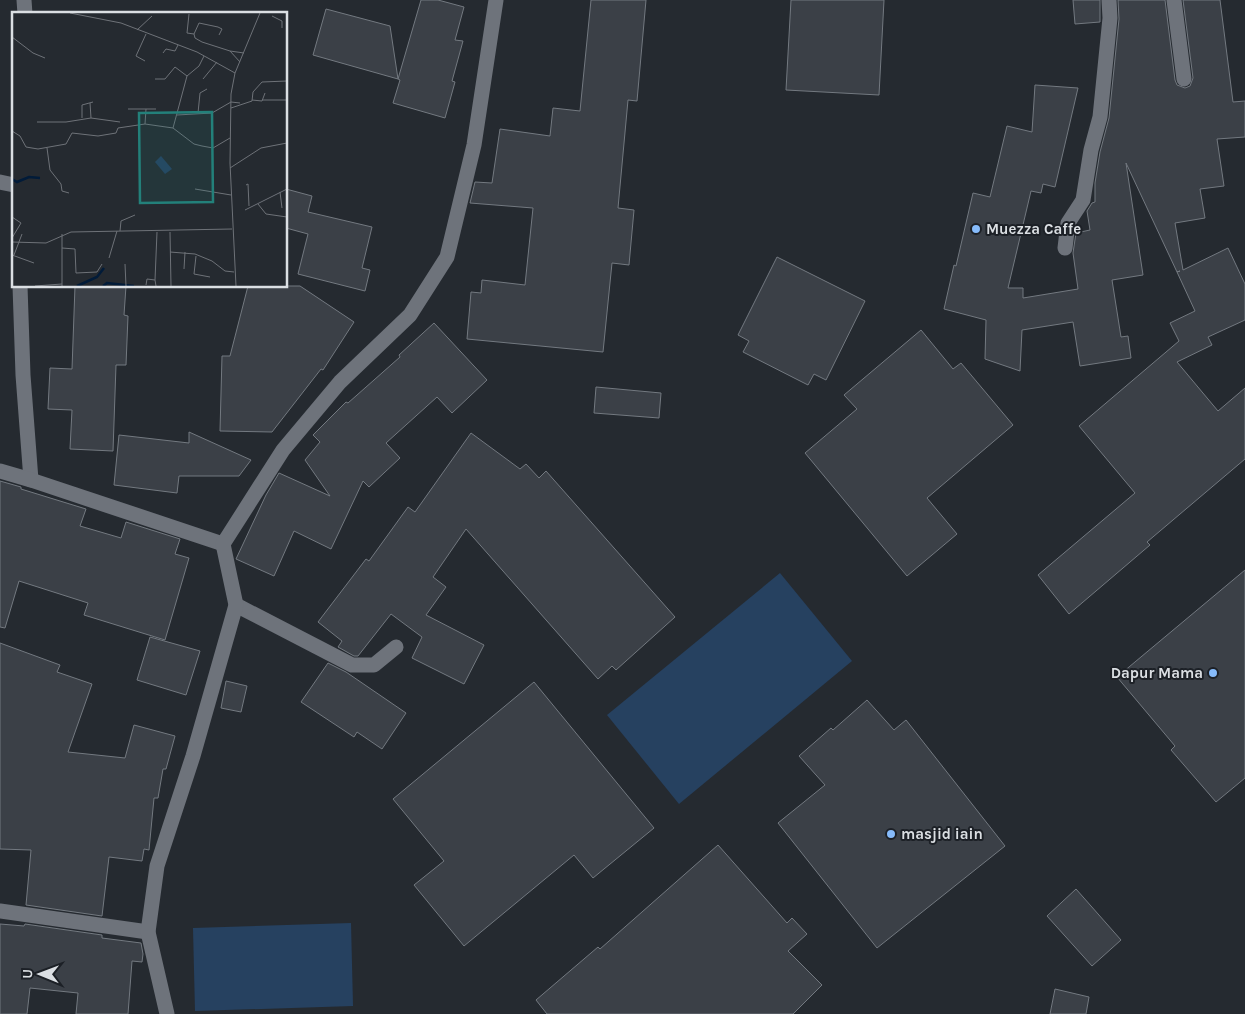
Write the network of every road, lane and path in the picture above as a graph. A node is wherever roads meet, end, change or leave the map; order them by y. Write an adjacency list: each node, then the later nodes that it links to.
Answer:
1 (496, 0): 9 (street)
2 (1109, 0): 5 (street)
3 (1174, 0): 4 (street)
4 (1184, 80)
5 (1065, 248)
6 (20, 288): 8 (street)
7 (0, 471): 8 (street)
8 (31, 480): 9 (street)
9 (223, 544): 10 (street)
10 (236, 604): 11 (street); 13 (street)
11 (396, 647)
12 (0, 911): 13 (street)
13 (148, 932): 14 (street)
14 (167, 1014)

